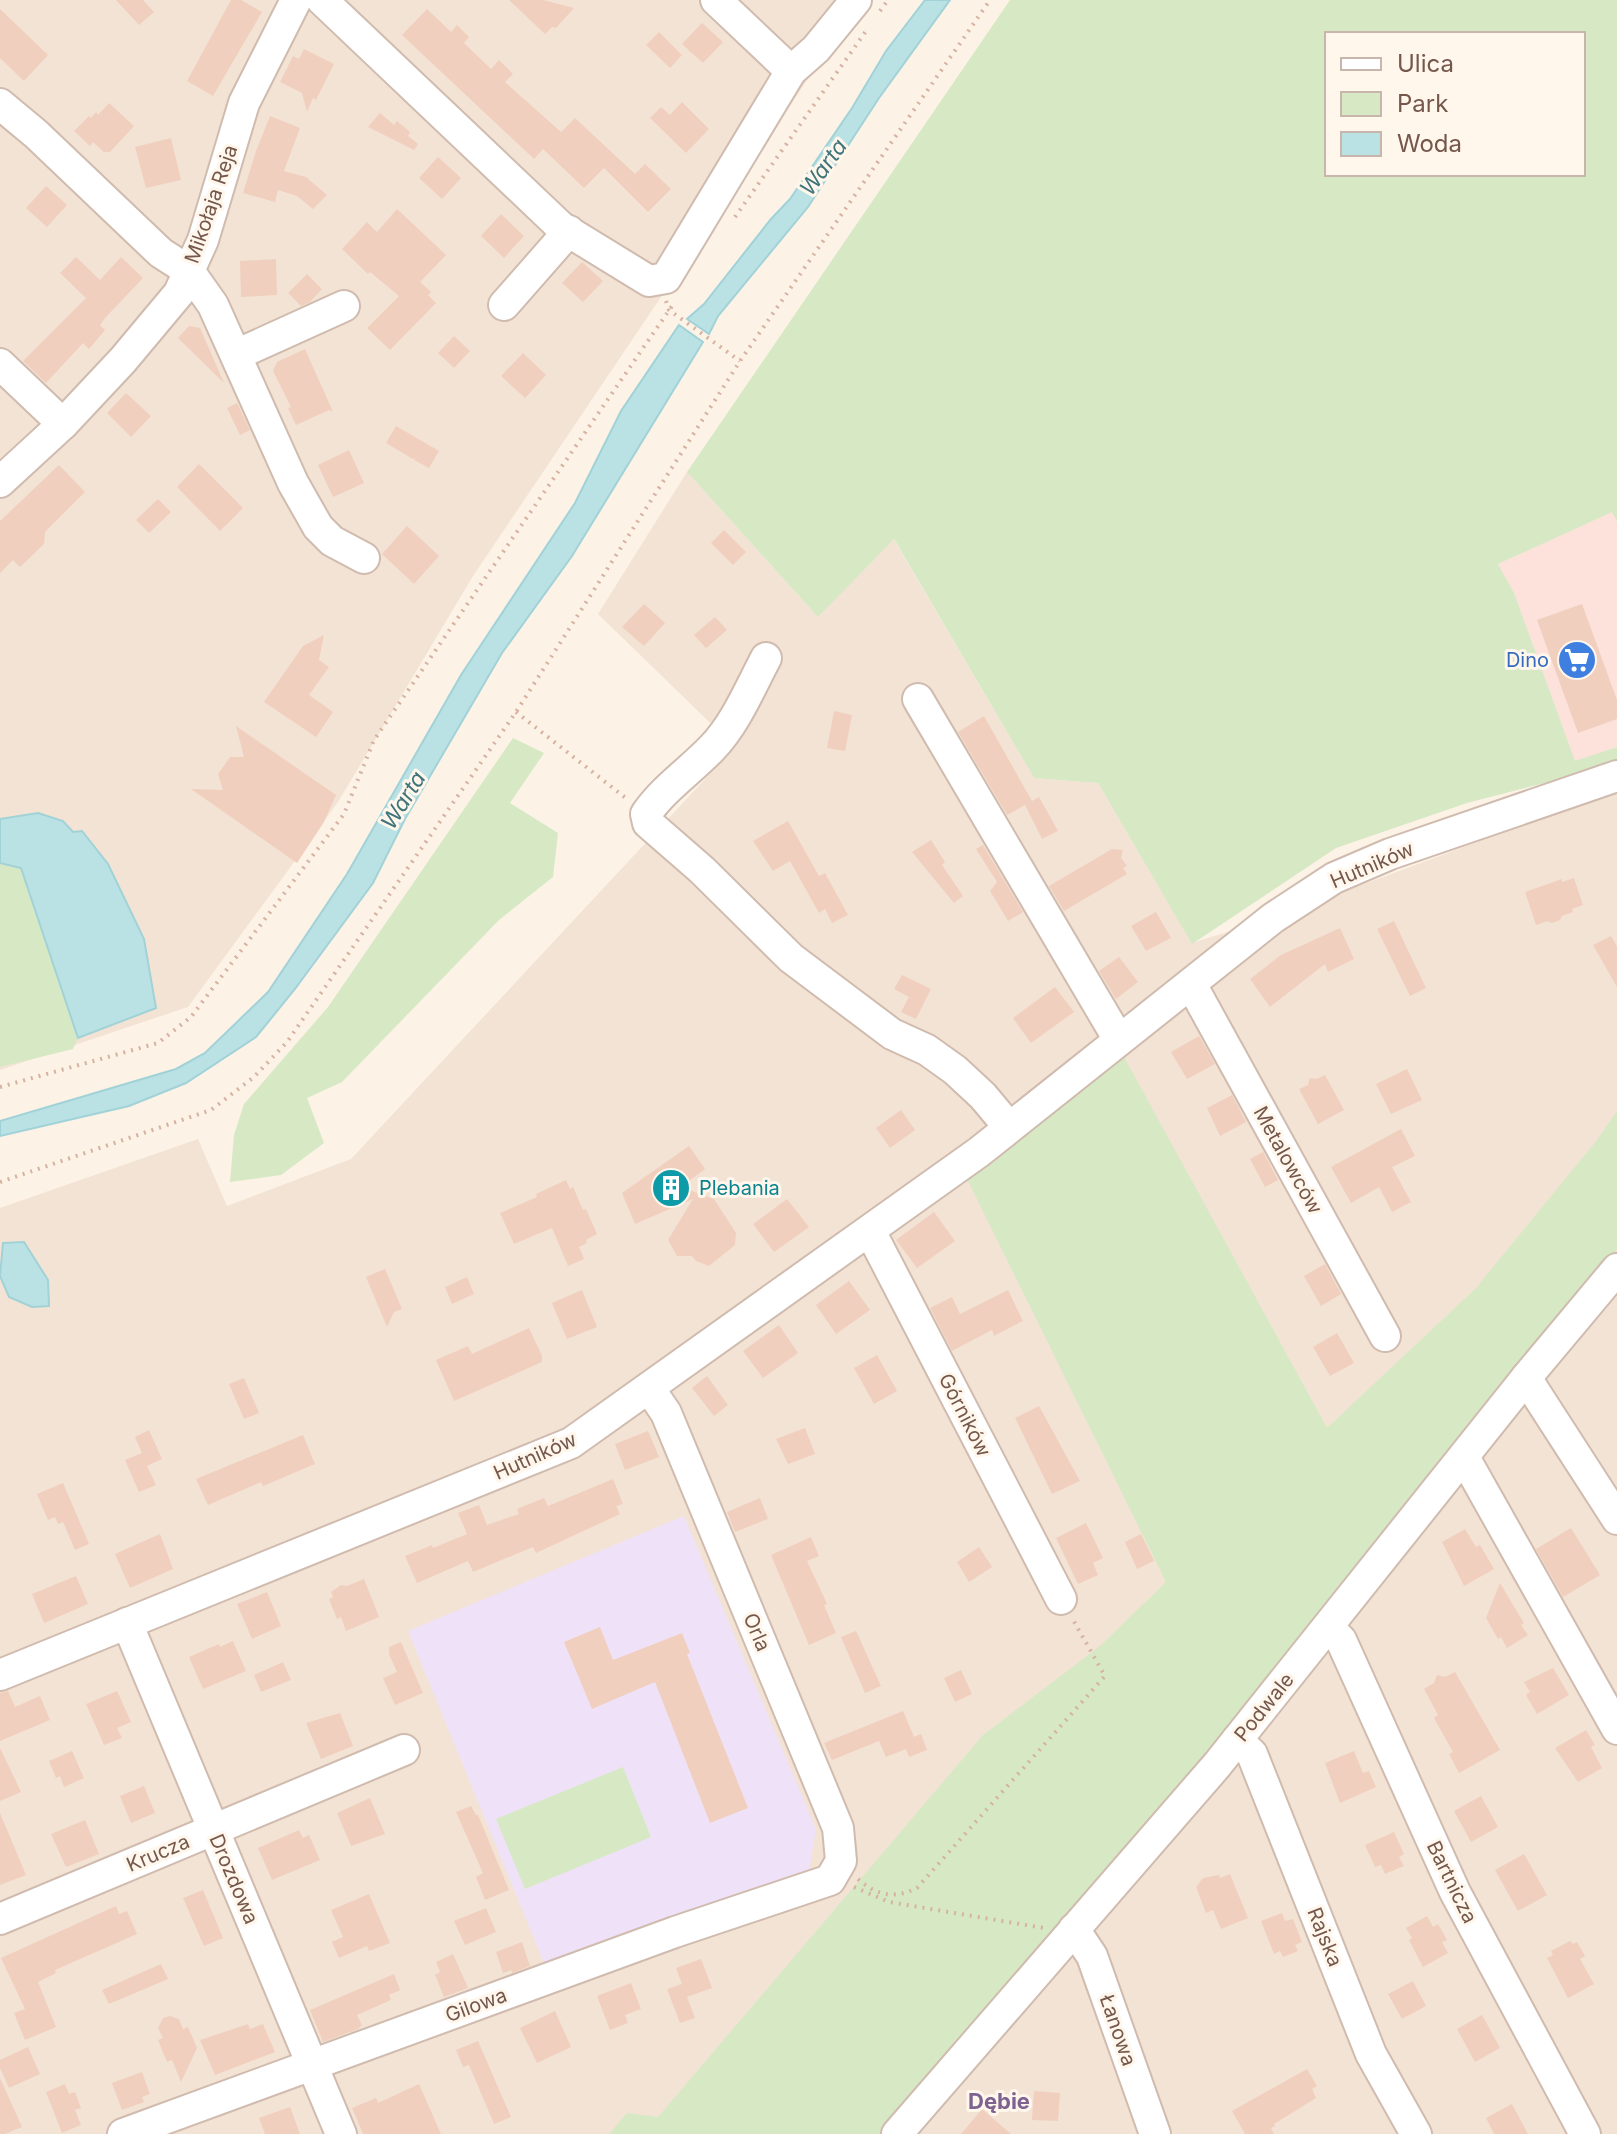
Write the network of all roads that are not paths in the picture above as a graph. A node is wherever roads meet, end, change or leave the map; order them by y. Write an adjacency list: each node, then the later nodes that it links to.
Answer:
1 (296, 0): 8 (street, Mikołaja Reja)
2 (322, 0): 7 (street)
3 (716, 0): 5 (street)
4 (869, 12): 5 (street)
5 (791, 71): 7 (street)
6 (0, 104): 8 (street)
7 (569, 231): 9 (street)
8 (189, 271): 11 (street); 13 (street, Mikołaja Reja)
9 (504, 305)
10 (344, 306): 11 (street)
11 (236, 355): 15 (street)
12 (0, 364): 13 (street)
13 (63, 424): 14 (street, Mikołaja Reja)
14 (0, 482)
15 (364, 558)
16 (766, 658): 21 (street)
17 (918, 699): 20 (street)
18 (1617, 776): 19 (street, Hutników)
19 (1191, 984): 20 (street, Hutników); 24 (street, Metalowców)
20 (1119, 1040): 21 (street, Hutników)
21 (1008, 1126): 22 (street, Hutników)
22 (870, 1231): 26 (street, Hutników); 29 (street, Górników)
23 (1617, 1269): 25 (street, Podwale)
24 (1385, 1336)
25 (1526, 1378): 27 (street, Podwale); 28 (street)
26 (649, 1388): 30 (street, Hutników); 37 (street, Orla)
27 (1464, 1457): 31 (street, Podwale); 33 (street)
28 (1617, 1519)
29 (1061, 1599)
30 (127, 1623): 32 (street, Hutników); 36 (street, Drozdowa)
31 (1328, 1627): 34 (street, Podwale); 46 (street, Bartnicza)
32 (0, 1675)
33 (1617, 1729)
34 (1237, 1740): 39 (street, Podwale); 45 (street, Rajska)
35 (404, 1750): 36 (street, Krucza)
36 (214, 1830): 38 (street, Krucza); 40 (street, Drozdowa)
37 (836, 1871): 40 (street, Gilowa)
38 (0, 1919)
39 (1074, 1929): 43 (street, Podwale); 44 (street, Łanowa)
40 (311, 2065): 41 (street, Gilowa); 42 (street, Drozdowa)
41 (123, 2134)
42 (341, 2134)
43 (897, 2134)
44 (1155, 2134)
45 (1416, 2134)
46 (1585, 2134)

